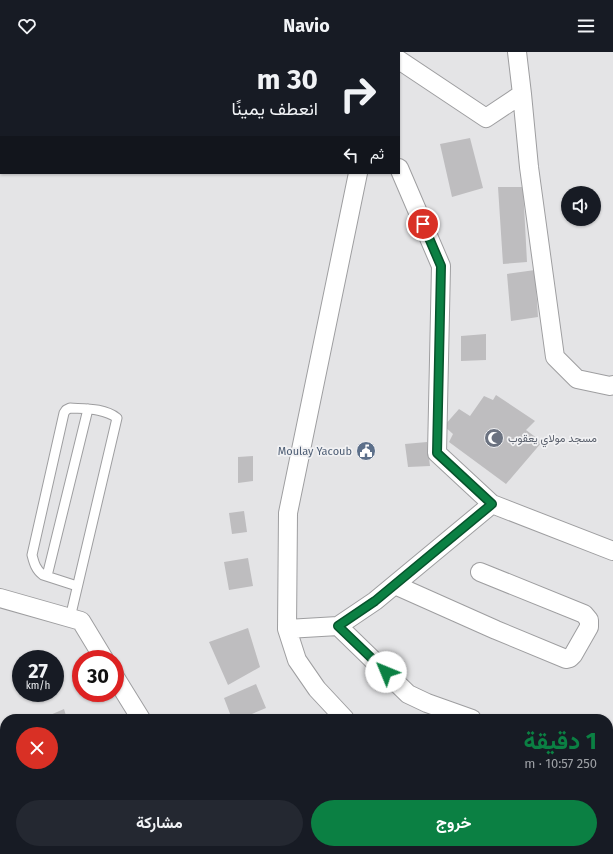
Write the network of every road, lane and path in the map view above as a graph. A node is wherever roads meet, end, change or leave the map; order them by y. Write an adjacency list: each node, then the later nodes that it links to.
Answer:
1 (517, 52): 3 (street)
2 (400, 61): 3 (street)
3 (522, 94): 6 (street)
4 (400, 170): 8 (street)
5 (358, 174): 17 (street)
6 (613, 385)
7 (88, 409): 11 (lane); 11 (lane); 13 (lane)
8 (492, 504): 9 (street); 12 (street)
9 (613, 551)
10 (480, 572): 12 (street)
11 (48, 576): 13 (lane)
12 (395, 585): 16 (street)
13 (77, 586): 15 (lane)
14 (0, 598): 15 (street)
15 (70, 618): 18 (street)
16 (338, 626): 17 (street); 22 (street)
17 (287, 629): 21 (street)
18 (99, 650)
19 (124, 692): 20 (street)
20 (138, 714)
21 (340, 714)
22 (458, 714)

